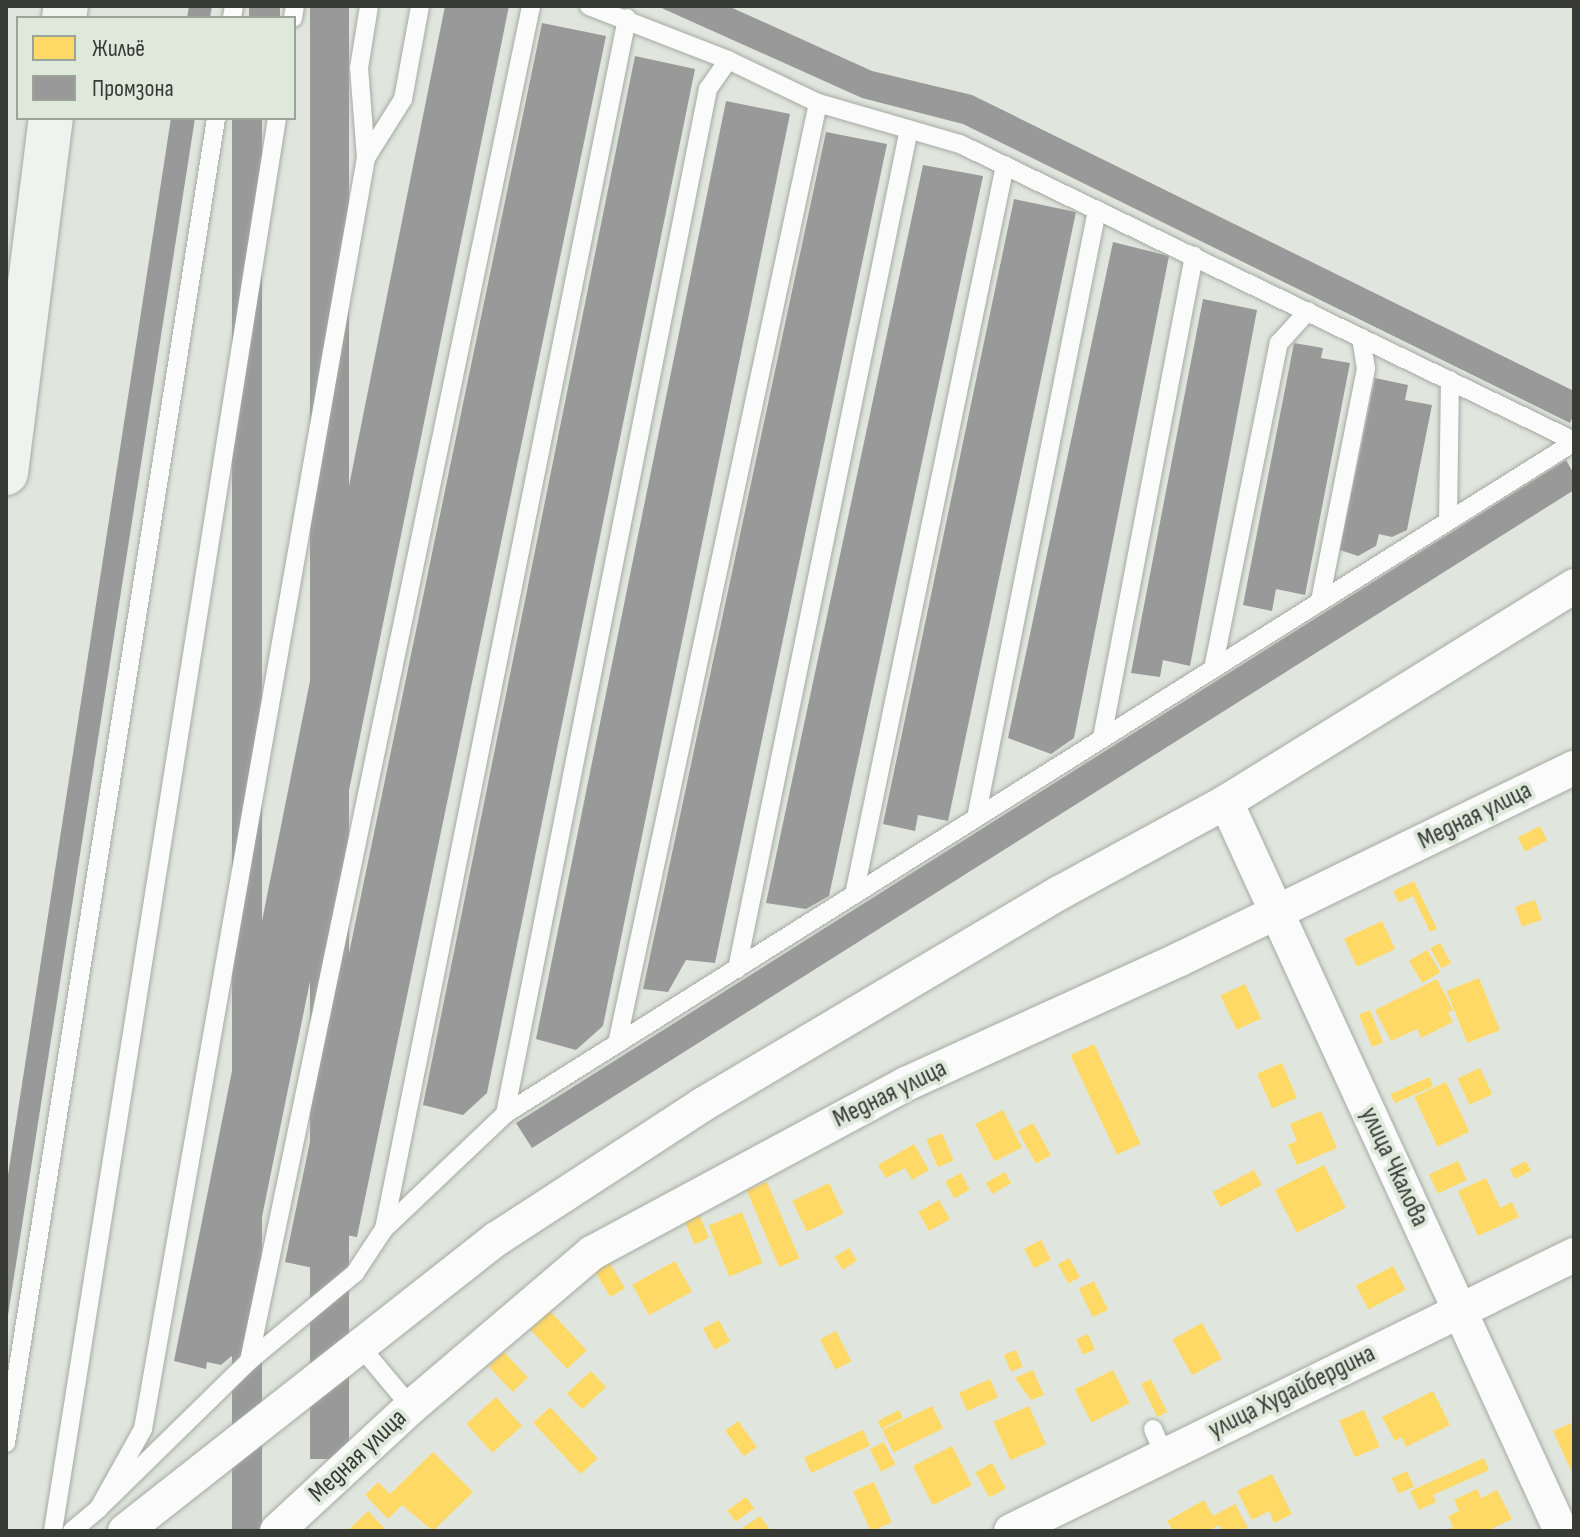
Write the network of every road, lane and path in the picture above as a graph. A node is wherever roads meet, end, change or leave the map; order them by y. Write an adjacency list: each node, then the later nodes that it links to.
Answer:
1 (369, 6): 12 (lane)
2 (420, 6): 12 (lane)
3 (531, 6): 38 (lane)
4 (589, 6): 5 (lane)
5 (627, 18): 6 (lane); 34 (lane)
6 (728, 60): 7 (lane); 33 (lane)
7 (818, 103): 11 (lane); 32 (lane)
8 (51, 120): 20 (main road)
9 (216, 120): 40 (lane)
10 (277, 120): 42 (lane)
11 (909, 129): 13 (lane); 31 (lane)
12 (366, 158): 41 (lane)
13 (1005, 165): 14 (lane); 29 (lane)
14 (1097, 210): 15 (lane); 28 (lane)
15 (1194, 256): 16 (lane); 25 (lane)
16 (1308, 311): 17 (lane); 24 (lane)
17 (1361, 337): 18 (lane); 23 (lane)
18 (1450, 380): 19 (lane); 21 (lane)
19 (1574, 442): 21 (lane)
20 (6, 473)
21 (1448, 521): 23 (lane)
22 (1574, 586): 27 (street)
23 (1320, 601): 24 (lane)
24 (1213, 669): 25 (lane)
25 (1102, 738): 28 (lane)
26 (1574, 768): 30 (street, Медная улица)
27 (1226, 802): 30 (street, улица Чкалова); 37 (street)
28 (976, 818): 29 (lane)
29 (854, 895): 31 (lane)
30 (1276, 911): 36 (street, улица Чкалова); 39 (street, Медная улица)
31 (737, 969): 32 (lane)
32 (617, 1044): 33 (lane)
33 (505, 1114): 34 (lane)
34 (384, 1229): 38 (lane)
35 (1574, 1255): 36 (street, улица Худайбердина)
36 (1460, 1309): 46 (street, улица Худайбердина); 47 (street, улица Чкалова)
37 (360, 1346): 39 (lane); 44 (street)
38 (249, 1361): 41 (lane)
39 (411, 1407): 45 (street, Медная улица)
40 (6, 1443)
41 (99, 1508): 43 (lane)
42 (53, 1531)
43 (72, 1531)
44 (125, 1531)
45 (277, 1531)
46 (1011, 1531)
47 (1561, 1531)

